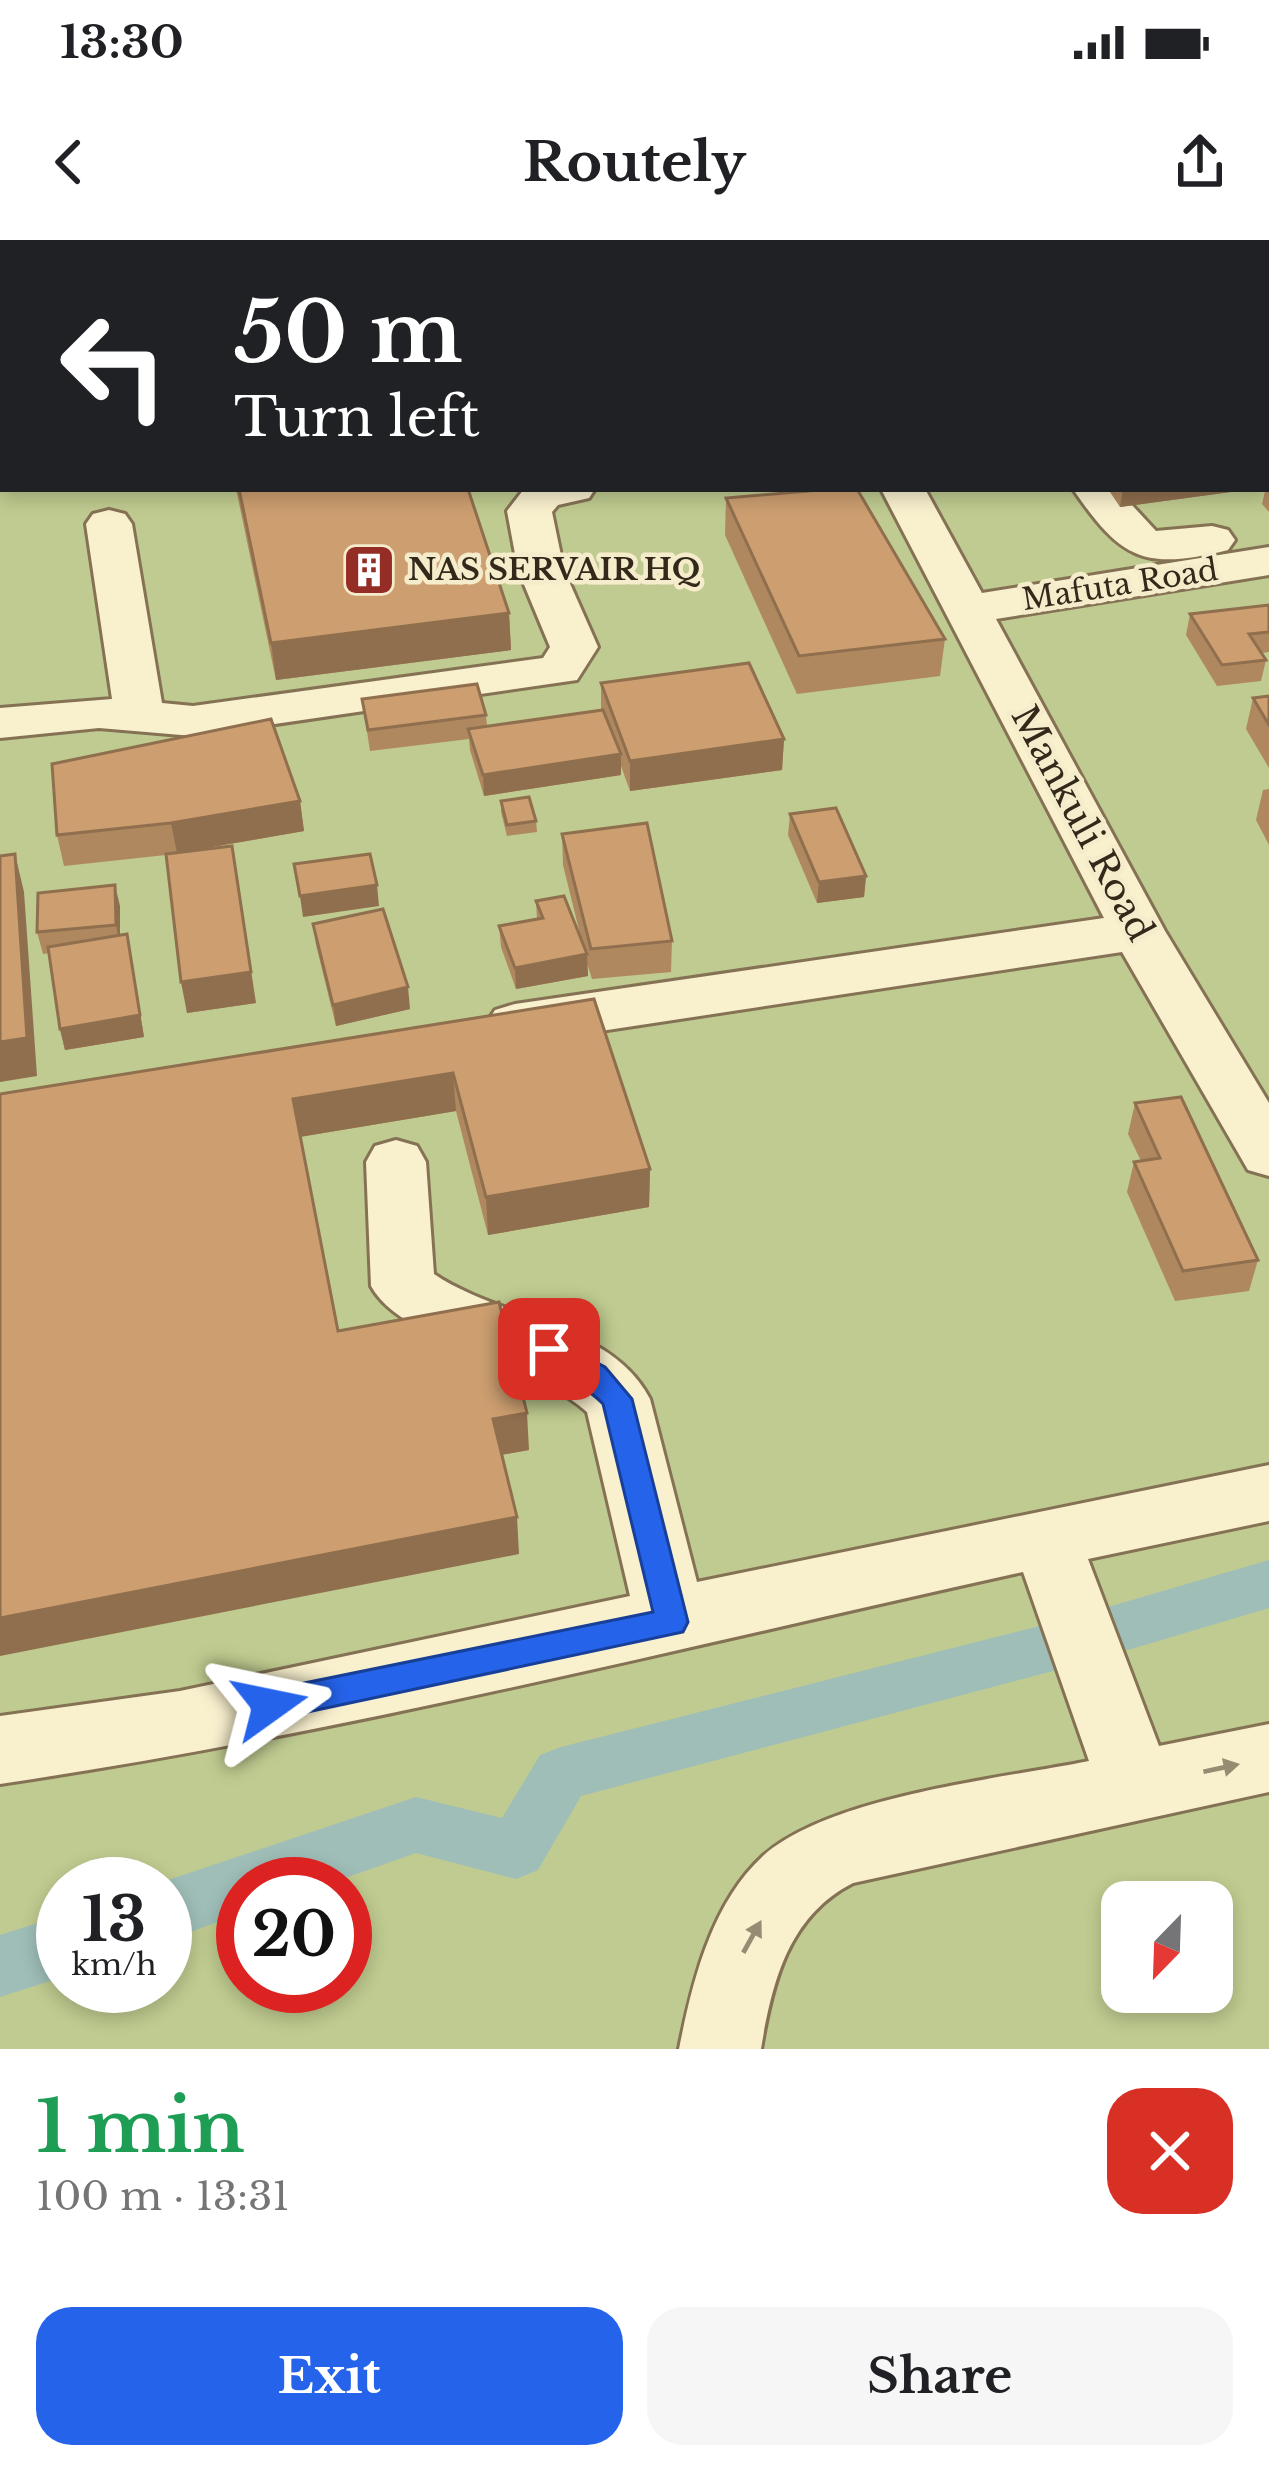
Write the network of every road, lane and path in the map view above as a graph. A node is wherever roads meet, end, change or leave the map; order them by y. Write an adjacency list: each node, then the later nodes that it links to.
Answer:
1 (555, 492): 9 (street)
2 (905, 492): 8 (street, Mankuli Road)
3 (1097, 492): 6 (street)
4 (109, 524): 9 (street)
5 (1269, 533): 6 (street)
6 (1191, 558): 7 (street, Mafuta Road); 8 (street, Mafuta Road)
7 (1269, 561)
8 (971, 608): 11 (street, Mankuli Road)
9 (119, 714): 10 (street)
10 (0, 723)
11 (1138, 931): 12 (street); 13 (street, Mankuli Road)
12 (466, 1032)
13 (1269, 1154)
14 (396, 1162): 17 (street)
15 (1269, 1493): 16 (street)
16 (1046, 1538): 17 (street); 20 (street)
17 (672, 1622): 18 (street)
18 (0, 1750)
19 (1269, 1758): 20 (street, one-way to 19)
20 (1136, 1786): 21 (street, one-way to 20)
21 (721, 2049)

